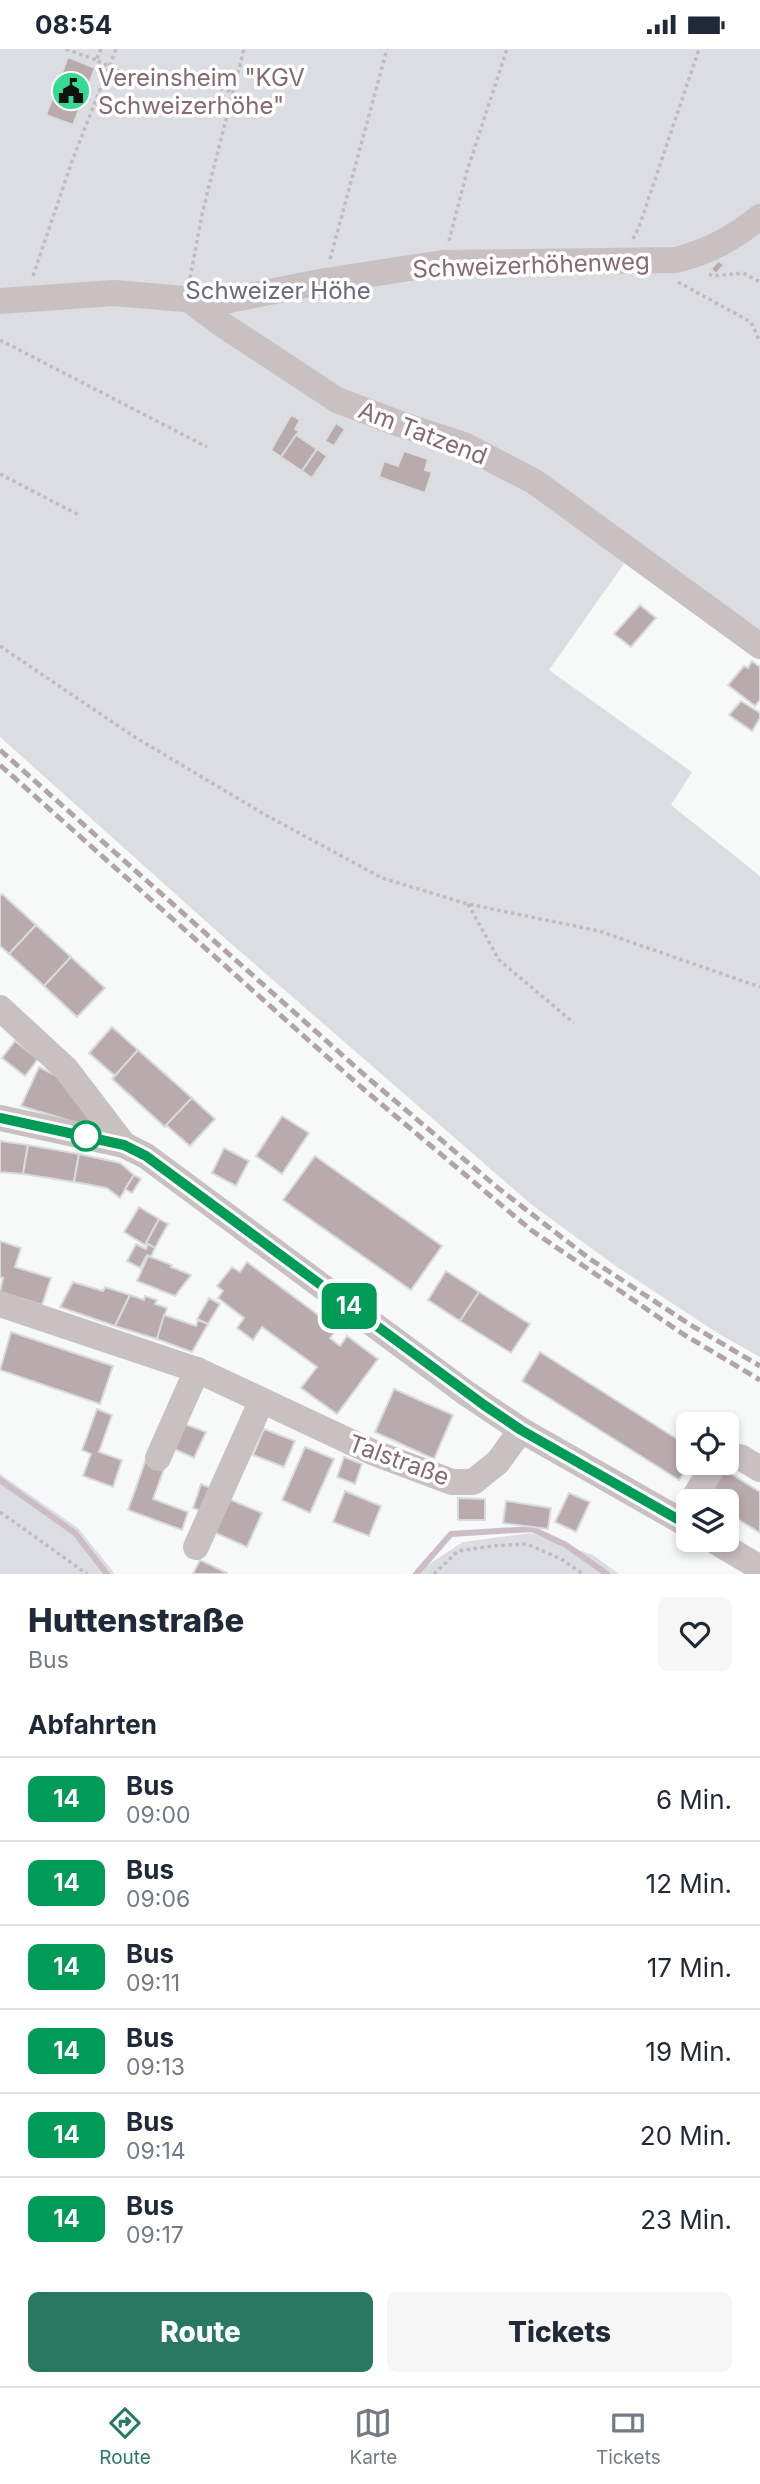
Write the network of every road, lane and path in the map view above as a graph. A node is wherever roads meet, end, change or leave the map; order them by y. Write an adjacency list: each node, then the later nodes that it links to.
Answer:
1 (66, 49): 8 (path)
2 (101, 49): 8 (path)
3 (116, 49): 9 (path)
4 (244, 49): 10 (path)
5 (387, 49): 15 (path)
6 (507, 49): 14 (path)
7 (699, 49): 13 (path)
8 (96, 60): 9 (path)
9 (110, 68): 10 (path); 18 (path)
10 (233, 91): 17 (path)
11 (760, 217): 12 (street, Schweizerhöhenweg)
12 (676, 260): 13 (street, Schweizerhöhenweg); 16 (path); 20 (path)
13 (621, 261): 14 (street, Schweizerhöhenweg)
14 (443, 263): 15 (street, Schweizerhöhenweg)
15 (325, 281): 17 (street, Schweizerhöhenweg)
16 (760, 282)
17 (186, 297): 18 (street, Schweizerhöhenweg); 25 (street, Am Tatzend)
18 (13, 299)
19 (0, 340): 21 (path)
20 (760, 342)
21 (207, 447)
22 (0, 474): 23 (path)
23 (79, 515)
24 (0, 646): 26 (path)
25 (760, 646)
26 (468, 904): 27 (path); 29 (path)
27 (760, 987)
28 (0, 1008): 31 (street)
29 (574, 1023)
30 (0, 1118): 31 (street)
31 (124, 1145): 35 (street)
32 (0, 1304): 33 (street, Talstraße)
33 (197, 1370): 34 (street, Talstraße); 37 (street)
34 (261, 1402): 35 (street, Talstraße); 41 (street)
35 (521, 1430): 39 (street)
36 (739, 1457): 38 (street)
37 (158, 1458)
38 (760, 1469)
39 (676, 1508)
40 (0, 1512): 44 (path)
41 (196, 1548)
42 (733, 1552): 43 (street)
43 (760, 1568)
44 (87, 1574)
45 (434, 1574): 46 (path)
46 (583, 1574)

